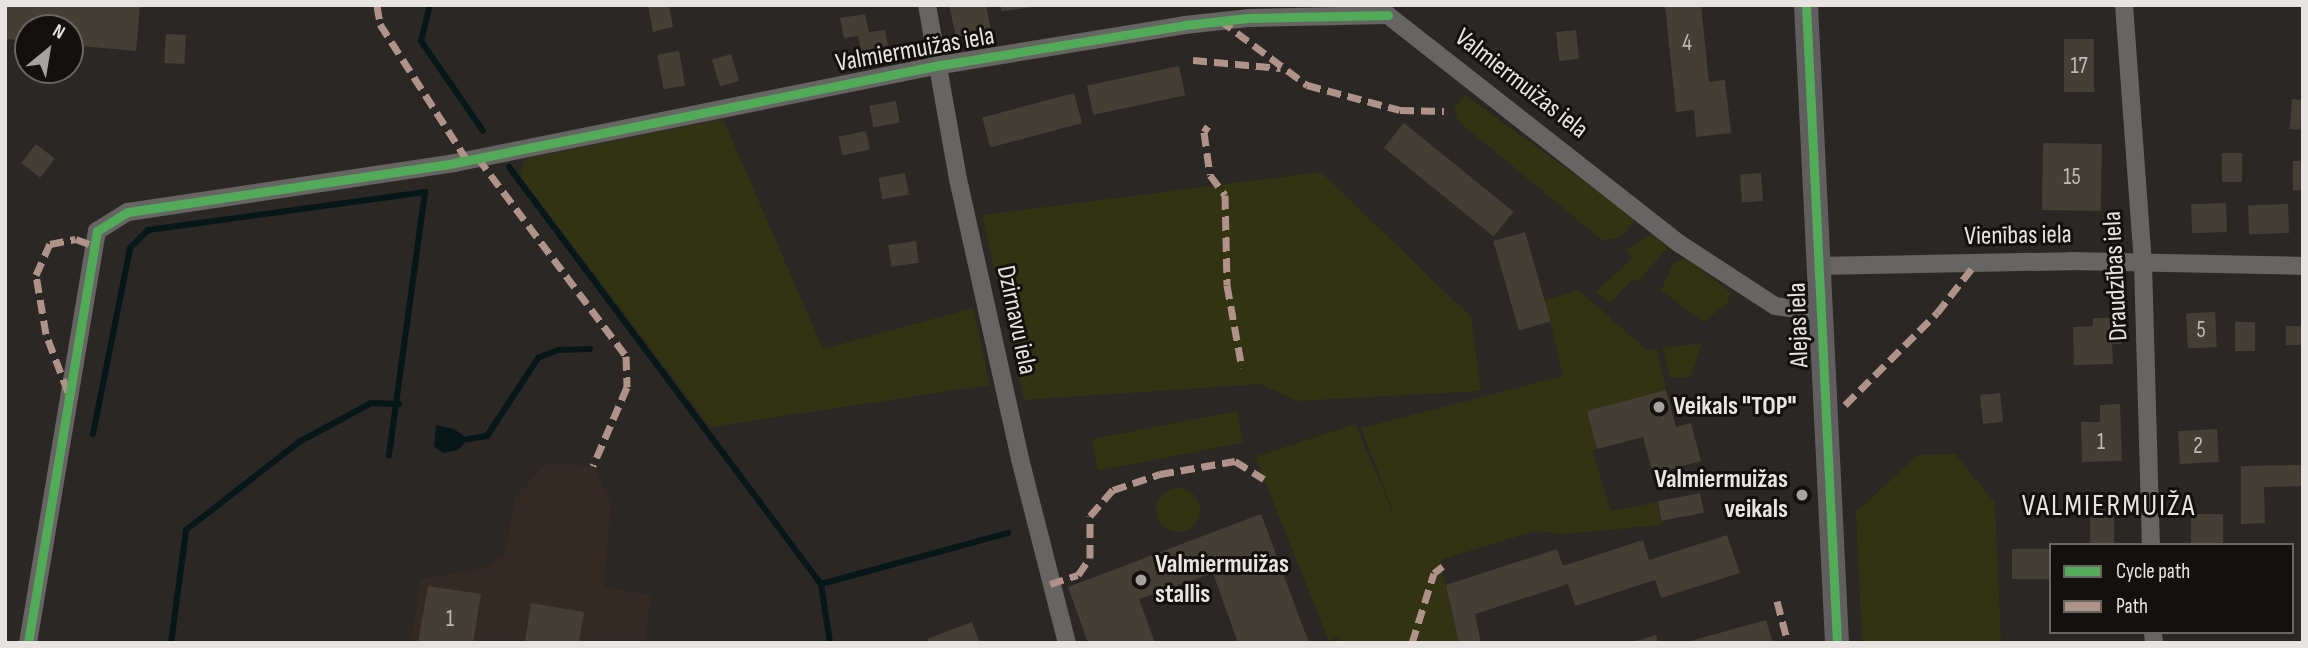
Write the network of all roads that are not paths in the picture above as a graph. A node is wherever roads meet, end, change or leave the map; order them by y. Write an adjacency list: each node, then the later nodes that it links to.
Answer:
1 (927, 5): 6 (street, Dzirnavu iela)
2 (1806, 5): 8 (main road, Alejas iela)
3 (2124, 5): 7 (street, Draudzības iela)
4 (1382, 10): 5 (street, Valmiermuižas iela); 10 (street, Valmiermuižas iela)
5 (1248, 11): 6 (street, Valmiermuižas iela)
6 (941, 65): 12 (street, Valmiermuižas iela); 13 (street, Dzirnavu iela)
7 (2143, 263): 8 (street, Vienības iela); 9 (street, Vienības iela); 11 (street, Draudzības iela)
8 (1818, 266): 10 (main road, Alejas iela)
9 (2303, 266)
10 (1819, 312): 14 (main road, Alejas iela)
11 (2151, 543)
12 (28, 643)
13 (1067, 643)
14 (1837, 643)

